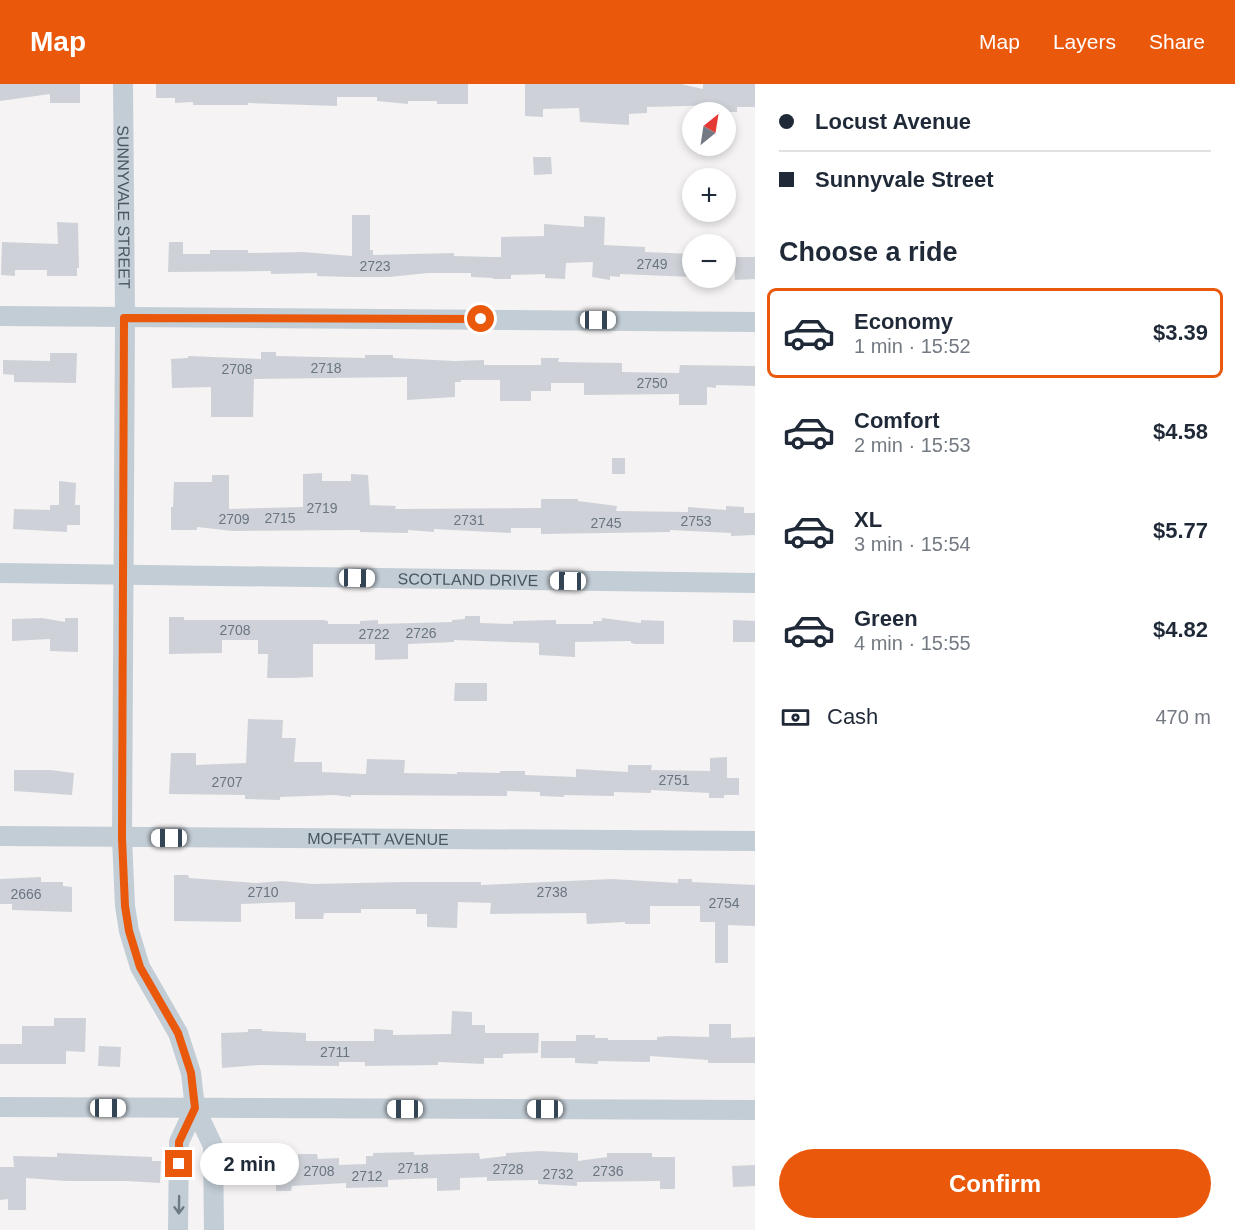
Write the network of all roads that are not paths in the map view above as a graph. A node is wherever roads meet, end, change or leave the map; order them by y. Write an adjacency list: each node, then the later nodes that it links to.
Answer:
1 (123, 84): 3 (street, SUNNYVALE STREET)
2 (0, 316): 3 (street)
3 (124, 318): 4 (street); 6 (street, SUNNYVALE STREET)
4 (755, 322)
5 (0, 573): 6 (street, SCOTLAND DRIVE)
6 (123, 575): 7 (street, SCOTLAND DRIVE); 9 (street, SUNNYVALE STREET)
7 (755, 583)
8 (0, 836): 9 (street, MOFFATT AVENUE)
9 (122, 838): 10 (street, MOFFATT AVENUE); 12 (street, SUNNYVALE STREET)
10 (755, 841)
11 (0, 1107): 12 (street)
12 (195, 1108): 13 (street); 14 (street, one-way to 14); 15 (street, SUNNYVALE STREET)
13 (755, 1110)
14 (178, 1230)
15 (214, 1230)

